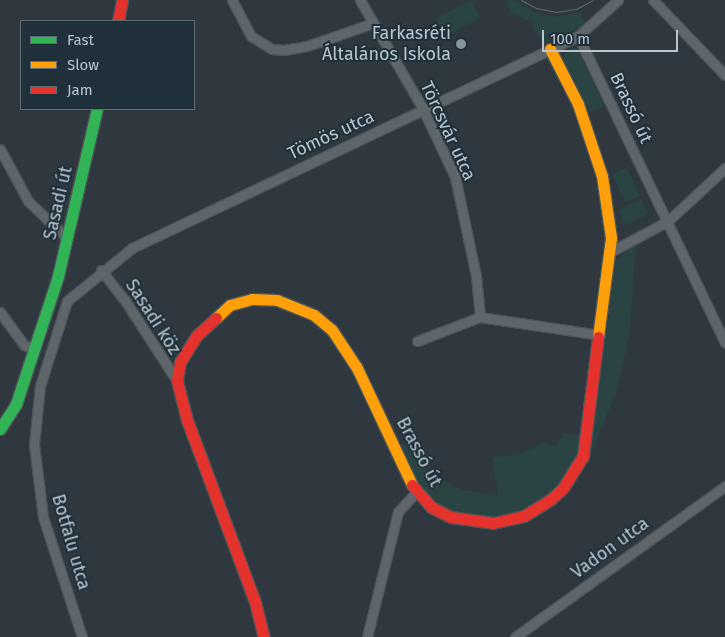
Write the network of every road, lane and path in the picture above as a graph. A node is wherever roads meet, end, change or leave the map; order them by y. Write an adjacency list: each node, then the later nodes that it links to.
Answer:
1 (122, 0): 6 (street)
2 (232, 0): 7 (street)
3 (360, 0): 7 (street, Törcsvár utca)
4 (618, 0): 8 (street, Tömös utca)
5 (653, 0): 10 (street)
6 (118, 20)
7 (373, 23): 11 (street, Törcsvár utca)
8 (578, 36): 9 (street, Tömös utca); 15 (street, Brassó út)
9 (550, 49): 11 (street, Tömös utca); 17 (street, Brassó út)
10 (725, 75)
11 (423, 109): 18 (street, Tömös utca); 22 (street, Törcsvár utca)
12 (98, 110): 16 (street, Sasadi út)
13 (0, 149): 16 (street)
14 (725, 168): 15 (street)
15 (668, 220): 17 (street); 25 (street, Brassó út)
16 (67, 238): 19 (street, Sasadi út)
17 (612, 251): 23 (street, Brassó út)
18 (101, 270): 20 (street); 27 (street, Sasadi köz)
19 (49, 304): 20 (street); 26 (street, Sasadi út)
20 (63, 309): 31 (street, Botfalu utca)
21 (0, 312): 26 (street)
22 (480, 317): 23 (street); 24 (street)
23 (600, 335): 30 (street, Brassó út)
24 (416, 341)
25 (725, 343)
26 (34, 349): 28 (street, Sasadi út)
27 (177, 381): 30 (street, Brassó út); 32 (street, Brassó út)
28 (0, 429)
29 (725, 486): 34 (street, Vadon utca)
30 (416, 492): 33 (street)
31 (82, 637)
32 (264, 637)
33 (367, 637)
34 (515, 637)

